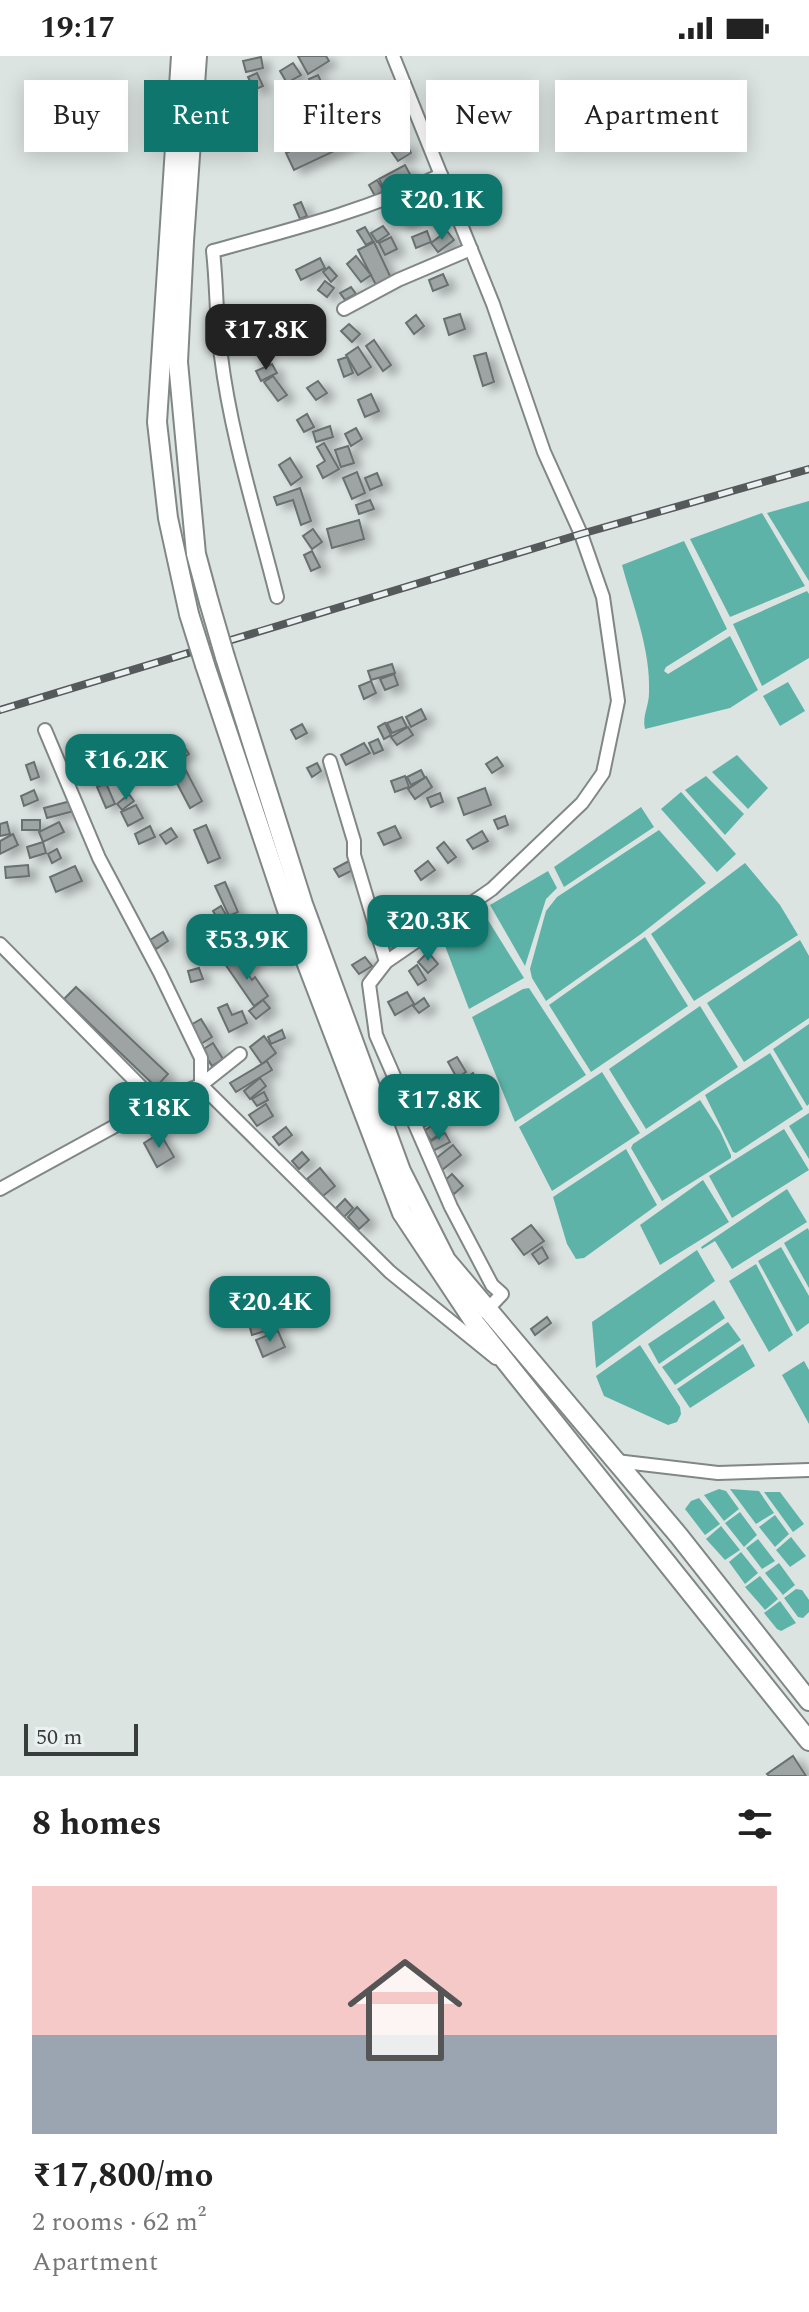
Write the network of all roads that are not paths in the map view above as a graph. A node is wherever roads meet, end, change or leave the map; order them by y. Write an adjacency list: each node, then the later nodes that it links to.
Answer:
1 (181, 56): 16 (main road, bridge)
2 (197, 56): 16 (main road, bridge)
3 (393, 56): 4 (street)
4 (441, 175): 5 (street); 7 (street)
5 (471, 249): 6 (street); 11 (street)
6 (344, 309)
7 (277, 597)
8 (45, 730): 13 (street)
9 (330, 761): 11 (street)
10 (0, 944): 14 (street)
11 (386, 962): 16 (street)
12 (240, 1054): 13 (street)
13 (201, 1085): 14 (street); 17 (street)
14 (157, 1103): 15 (street)
15 (0, 1189)
16 (481, 1317): 17 (main road); 18 (main road)
17 (517, 1375): 21 (main road)
18 (616, 1461): 19 (street); 20 (main road)
19 (809, 1470)
20 (809, 1701)
21 (809, 1741)

